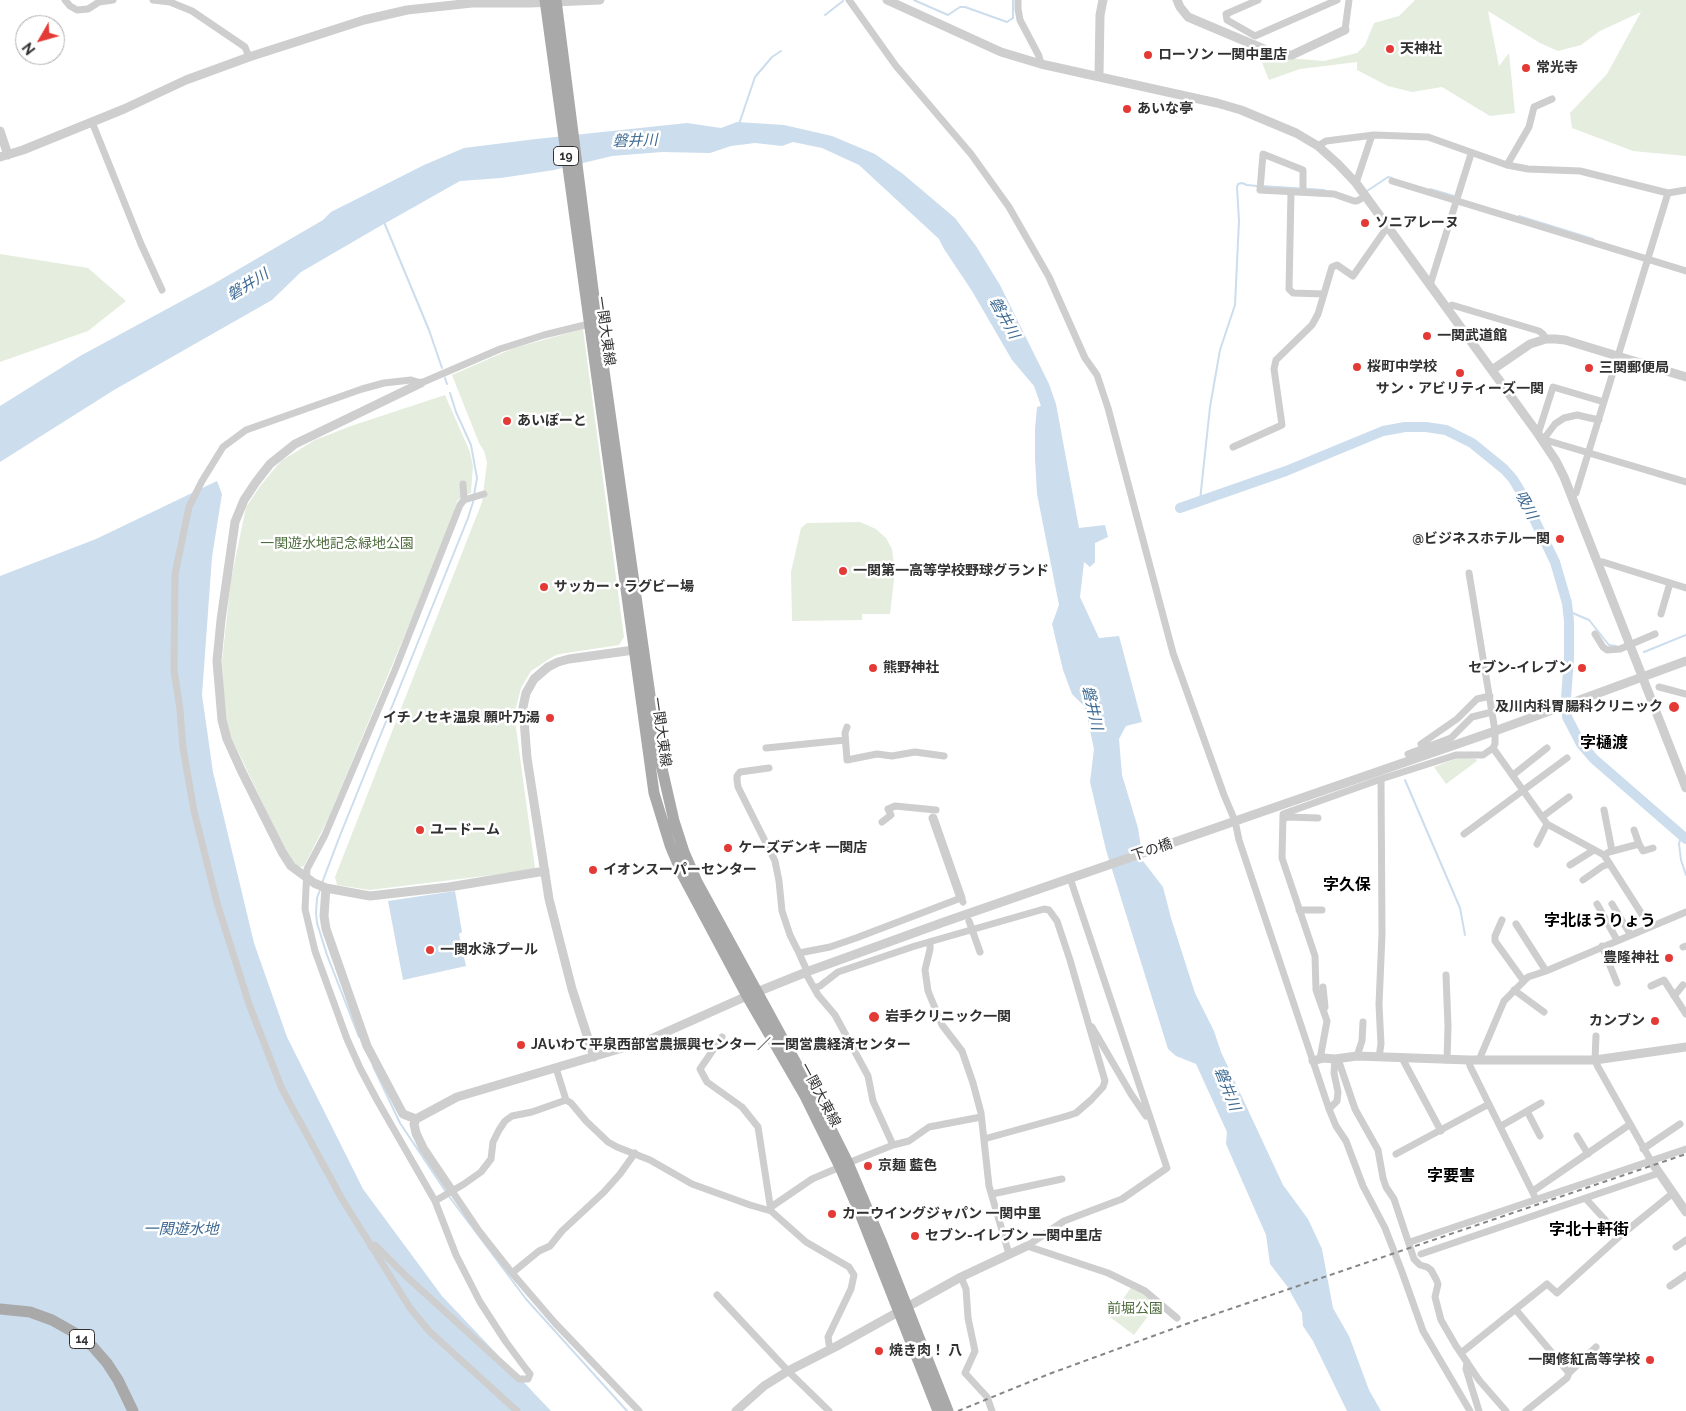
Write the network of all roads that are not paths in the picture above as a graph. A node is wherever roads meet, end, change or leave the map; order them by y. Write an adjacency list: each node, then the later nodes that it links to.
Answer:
1 (65, 0): 2 (street)
2 (113, 0)
3 (153, 0): 16 (street)
4 (545, 0): 42 (main road, 一関大東線 / 19)
5 (556, 0): 42 (main road, 一関大東線 / 19)
6 (600, 0): 16 (street)
7 (849, 0): 96 (street)
8 (887, 0): 17 (street)
9 (1018, 0): 17 (street)
10 (1103, 0): 18 (street)
11 (1177, 0): 15 (street)
12 (1258, 0): 13 (street)
13 (1337, 0)
14 (1349, 0): 15 (street)
15 (1346, 30)
16 (249, 57): 20 (street)
17 (1040, 64): 18 (street)
18 (1099, 76): 23 (street)
19 (1552, 99): 26 (street)
20 (92, 122): 25 (street); 39 (street)
21 (0, 131): 25 (street)
22 (1372, 135): 23 (street); 24 (street); 28 (street)
23 (1318, 146): 28 (street)
24 (1471, 154): 26 (street); 34 (street)
25 (4, 156)
26 (1507, 165): 32 (street)
27 (1392, 181): 34 (street)
28 (1356, 182): 33 (street)
29 (1686, 190): 32 (street)
30 (1291, 192): 31 (street); 31 (street); 40 (street)
31 (1304, 192): 33 (street)
32 (1668, 193): 36 (street)
33 (1366, 196): 35 (street)
34 (1457, 200): 36 (street); 38 (street)
35 (1388, 226): 38 (street); 40 (street)
36 (1647, 260): 37 (street); 45 (street)
37 (1686, 271)
38 (1430, 285): 41 (street)
39 (162, 290)
40 (1324, 294): 52 (street)
41 (1447, 308): 44 (street); 46 (street)
42 (592, 311): 43 (main road, 一関大東線 / 19); 140 (main road, 一関大東線 / 19)
43 (589, 324): 48 (street); 67 (main road, 一関大東線 / 19)
44 (1546, 339): 45 (street); 46 (street)
45 (1619, 356): 47 (street); 49 (street)
46 (1492, 370): 51 (street)
47 (1686, 377)
48 (422, 383): 111 (street); 200 (street)
49 (1604, 402): 50 (street); 51 (street)
50 (1599, 420): 51 (street); 53 (street)
51 (1540, 437): 53 (street); 57 (street)
52 (1233, 447)
53 (1589, 452): 54 (street); 57 (street)
54 (1686, 482)
55 (463, 484): 58 (street)
56 (484, 494): 58 (street)
57 (1572, 496): 59 (street)
58 (464, 500): 111 (street)
59 (1598, 562): 61 (street); 66 (street)
60 (1469, 573): 72 (street)
61 (1670, 583): 62 (street); 63 (street)
62 (1686, 586)
63 (1660, 614)
64 (1595, 634): 66 (street)
65 (1655, 634): 66 (street)
66 (1630, 645): 69 (street)
67 (634, 650): 108 (street); 140 (main road, 一関大東線 / 19)
68 (1686, 661): 69 (street, 下の橋)
69 (1643, 678): 75 (street, 下の橋); 87 (street)
70 (1659, 687): 71 (street)
71 (1686, 694)
72 (1490, 696): 73 (street); 77 (street)
73 (1492, 712): 75 (street); 81 (street)
74 (847, 727): 76 (street)
75 (1495, 731): 79 (street); 96 (street, 下の橋)
76 (845, 740): 78 (street); 82 (street)
77 (1421, 744)
78 (766, 748)
79 (1493, 748): 85 (street); 86 (street)
80 (1547, 748): 85 (street)
81 (1408, 754)
82 (944, 756)
83 (1567, 758): 88 (street)
84 (769, 768): 129 (street)
85 (1512, 775): 88 (street)
86 (1381, 779): 94 (street); 153 (street)
87 (1686, 788)
88 (1524, 790): 92 (street); 99 (street)
89 (1569, 797): 92 (street)
90 (1604, 810): 104 (street)
91 (934, 814): 95 (street); 113 (street)
92 (1542, 817): 97 (street)
93 (1318, 818): 94 (street)
94 (1283, 819): 116 (street)
95 (882, 822)
96 (1231, 823): 109 (street, 下の橋); 156 (street)
97 (1547, 824): 100 (street); 103 (street)
98 (1634, 830): 101 (street)
99 (1464, 834)
100 (1537, 844)
101 (1639, 844): 102 (street); 104 (street)
102 (1653, 848)
103 (1594, 850): 105 (street); 107 (street)
104 (1612, 851): 105 (street)
105 (1604, 855): 106 (street)
106 (1610, 864): 110 (street); 122 (street)
107 (1570, 865)
108 (545, 871): 112 (street); 152 (street)
109 (1073, 877): 131 (street, 下の橋); 169 (street)
110 (1583, 880)
111 (310, 881): 112 (street); 193 (street)
112 (326, 888): 168 (street)
113 (962, 900): 129 (street)
114 (1597, 904): 125 (street)
115 (1612, 904): 124 (street)
116 (1299, 910): 117 (street); 143 (street)
117 (1322, 910)
118 (1686, 912): 122 (street)
119 (1502, 920): 133 (street)
120 (969, 921): 123 (street)
121 (1516, 924): 130 (street)
122 (1650, 927): 124 (street)
123 (972, 931): 126 (street); 128 (street); 146 (street)
124 (1630, 934): 125 (street)
125 (1617, 940): 127 (street)
126 (930, 942): 138 (street); 167 (street)
127 (1602, 946): 130 (street); 134 (street)
128 (980, 952)
129 (799, 953): 131 (street)
130 (1546, 971): 133 (street)
131 (806, 972): 138 (street); 140 (street, 下の橋)
132 (1446, 975): 157 (street)
133 (1523, 980): 139 (street)
134 (1617, 984)
135 (1683, 985): 141 (street)
136 (1651, 986): 141 (street)
137 (1323, 987): 143 (street)
138 (814, 988): 177 (street)
139 (1514, 990): 144 (street); 159 (street)
140 (752, 994): 152 (street, 下の橋); 184 (main road, 一関大東線 / 19)
141 (1674, 996): 142 (street)
142 (1683, 1003): 145 (street)
143 (1323, 1009): 156 (street)
144 (1544, 1012)
145 (1686, 1014)
146 (1086, 1018): 169 (street); 176 (street)
147 (1363, 1022): 151 (street)
148 (722, 1036): 194 (street)
149 (1596, 1036): 160 (street)
150 (1686, 1047): 160 (street)
151 (1357, 1056): 153 (street); 155 (street)
152 (594, 1057): 161 (street, 下の橋)
153 (1379, 1057): 154 (street)
154 (1402, 1058): 157 (street); 173 (street)
155 (1337, 1059): 156 (street); 165 (street); 215 (street)
156 (1316, 1060): 165 (street)
157 (1447, 1060): 158 (street)
158 (1469, 1060): 159 (street); 164 (street)
159 (1479, 1060): 160 (street)
160 (1595, 1060): 171 (street)
161 (556, 1068): 162 (street); 168 (street, 下の橋)
162 (566, 1100): 180 (street); 188 (street)
163 (1541, 1102): 166 (street)
164 (1489, 1104): 172 (street); 173 (street)
165 (1329, 1109): 227 (street)
166 (1527, 1111): 172 (street); 174 (street)
167 (981, 1117): 176 (street); 177 (street)
168 (416, 1119): 188 (street)
169 (1152, 1124): 199 (street)
170 (1680, 1124): 178 (street)
171 (1630, 1125): 178 (street); 182 (street)
172 (1501, 1126): 187 (street)
173 (1441, 1131): 181 (street)
174 (1540, 1136)
175 (1577, 1136): 182 (street)
176 (984, 1139): 190 (street)
177 (893, 1145): 184 (street)
178 (1643, 1149): 183 (street)
179 (1686, 1149): 183 (street)
180 (635, 1153): 194 (street); 204 (street)
181 (1396, 1154)
182 (1588, 1154): 187 (street)
183 (1651, 1161): 185 (street); 191 (street)
184 (844, 1165): 194 (street); 210 (main road, 一関大東線 / 19)
185 (1659, 1173): 189 (street); 192 (street)
186 (1062, 1179): 190 (street)
187 (1534, 1191): 191 (street)
188 (450, 1192): 193 (street); 204 (street)
189 (1672, 1193): 195 (street); 196 (street)
190 (992, 1194): 202 (street)
191 (1536, 1199): 198 (street)
192 (1586, 1199): 196 (street); 203 (street)
193 (437, 1200): 200 (street)
194 (771, 1209): 214 (street)
195 (1686, 1212)
196 (1620, 1236): 211 (street)
197 (1686, 1240): 201 (street)
198 (1413, 1241)
199 (1027, 1246): 202 (street); 212 (street)
200 (371, 1247): 220 (street)
201 (1676, 1247)
202 (1009, 1254): 206 (street)
203 (1421, 1254)
204 (512, 1273): 221 (street)
205 (1686, 1275): 207 (street)
206 (961, 1277): 210 (street); 226 (street)
207 (1670, 1286)
208 (717, 1295): 217 (street)
209 (0, 1309): 219 (main road, 14)
210 (902, 1309): 214 (street); 224 (main road, 一関大東線 / 19); 225 (main road, 一関大東線 / 19)
211 (1516, 1310): 215 (street); 218 (street)
212 (1177, 1318)
213 (1596, 1347): 218 (street)
214 (830, 1350): 217 (street)
215 (1461, 1353): 216 (street)
216 (1467, 1362): 228 (street); 229 (street)
217 (788, 1371): 222 (street); 223 (street)
218 (1569, 1373): 230 (street)
219 (133, 1411)
220 (517, 1411)
221 (639, 1411)
222 (736, 1411)
223 (829, 1411)
224 (938, 1411)
225 (948, 1411)
226 (992, 1411)
227 (1470, 1411)
228 (1479, 1411)
229 (1506, 1411)
230 (1526, 1411)

